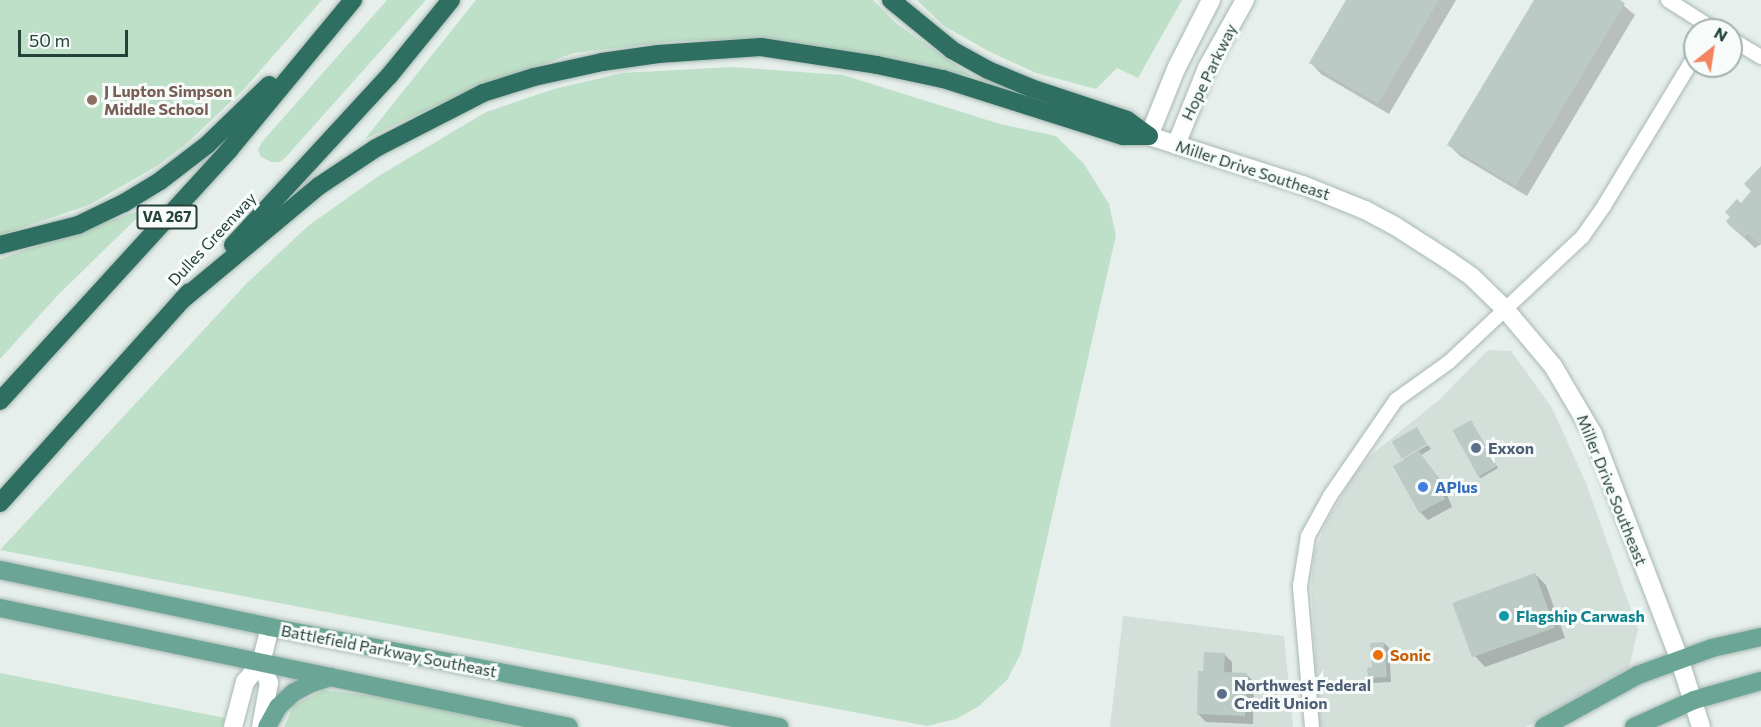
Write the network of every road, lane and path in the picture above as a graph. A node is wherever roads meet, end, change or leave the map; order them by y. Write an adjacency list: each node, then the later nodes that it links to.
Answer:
1 (352, 0): 8 (highway, VA 267)
2 (451, 0): 15 (highway, Dulles Greenway)
3 (891, 0): 12 (highway)
4 (1211, 0): 12 (main road, Hope Parkway)
5 (1245, 0): 13 (main road, Hope Parkway)
6 (1668, 0): 7 (street)
7 (1695, 18)
8 (329, 28): 14 (highway); 17 (highway, VA 267)
9 (1743, 46): 10 (street)
10 (1761, 57)
11 (1683, 76): 16 (street)
12 (1149, 136): 13 (main road, Miller Drive Southeast); 15 (highway)
13 (1176, 145): 16 (main road, Miller Drive Southeast)
14 (0, 245)
15 (182, 300): 18 (highway, Dulles Greenway)
16 (1505, 309): 23 (main road, Miller Drive Southeast); 33 (street)
17 (0, 401)
18 (0, 503)
19 (0, 570): 21 (main road, Battlefield Parkway Southeast)
20 (0, 608): 24 (main road)
21 (270, 627): 24 (main road); 32 (main road, Battlefield Parkway Southeast)
22 (1761, 637): 23 (main road)
23 (1679, 658): 27 (main road, Miller Drive Southeast); 34 (main road)
24 (261, 663): 25 (main road); 28 (main road); 29 (main road)
25 (331, 676): 30 (main road); 31 (main road)
26 (1761, 681): 27 (main road)
27 (1694, 700): 35 (main road); 36 (main road, Miller Drive Southeast)
28 (233, 727)
29 (261, 727)
30 (267, 727)
31 (569, 727)
32 (778, 727)
33 (1312, 727)
34 (1544, 727)
35 (1634, 727)
36 (1701, 727)

